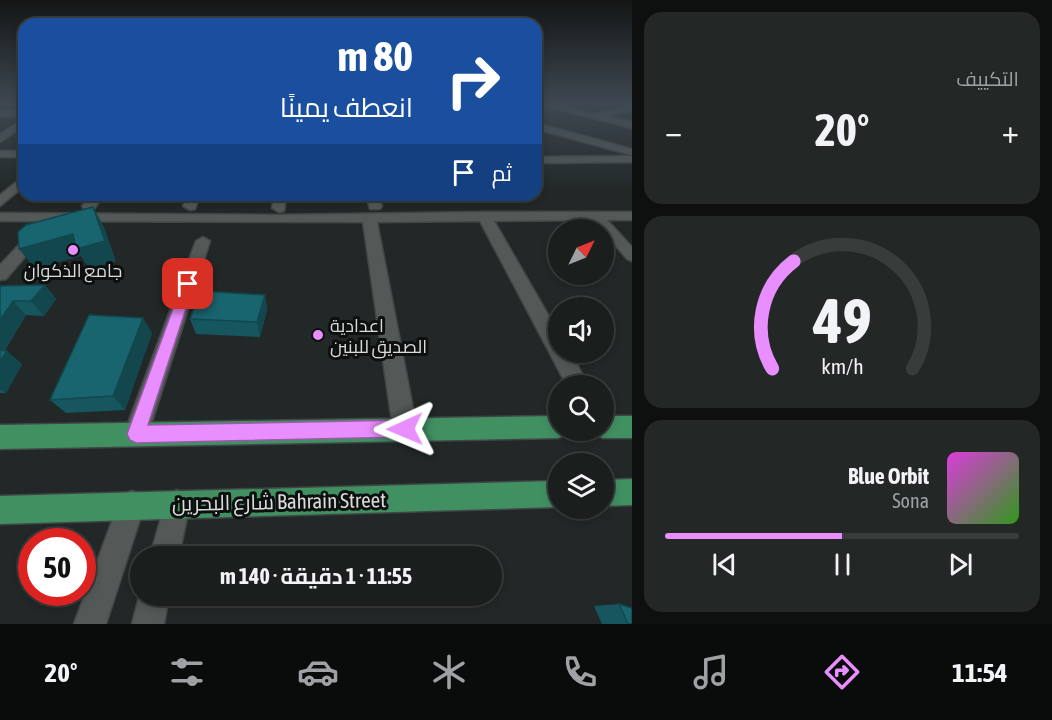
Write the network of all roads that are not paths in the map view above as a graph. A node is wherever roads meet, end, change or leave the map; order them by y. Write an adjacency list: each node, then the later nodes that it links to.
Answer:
1 (562, 133): 2 (street)
2 (632, 152)
3 (0, 154): 4 (street)
4 (18, 154)
5 (632, 159): 6 (street)
6 (542, 160)
7 (18, 186): 11 (street)
8 (94, 201): 13 (street)
9 (192, 201): 10 (street); 15 (street)
10 (280, 201): 14 (street)
11 (0, 204): 13 (street)
12 (632, 205): 14 (street)
13 (89, 206): 15 (street)
14 (372, 206): 15 (street); 17 (street); 28 (street)
15 (135, 212): 16 (street)
16 (56, 216): 20 (street); 23 (street)
17 (484, 216): 18 (street); 24 (street)
18 (596, 216): 19 (street); 22 (street)
19 (632, 216)
20 (0, 217)
21 (203, 241): 29 (street)
22 (632, 256)
23 (0, 275)
24 (548, 331)
25 (548, 427): 28 (main road)
26 (614, 427): 27 (main road)
27 (632, 427)
28 (405, 429): 29 (main road)
29 (136, 434): 30 (main road)
30 (0, 437)
31 (614, 492): 32 (main road)
32 (632, 492)
33 (548, 494): 34 (main road, شارع البحرين Bahrain Street)
34 (177, 503): 35 (main road, شارع البحرين Bahrain Street); 37 (street)
35 (132, 504): 36 (main road, شارع البحرين Bahrain Street); 39 (street)
36 (0, 510)
37 (166, 546)
38 (152, 606): 40 (street)
39 (90, 624)
40 (148, 624)

